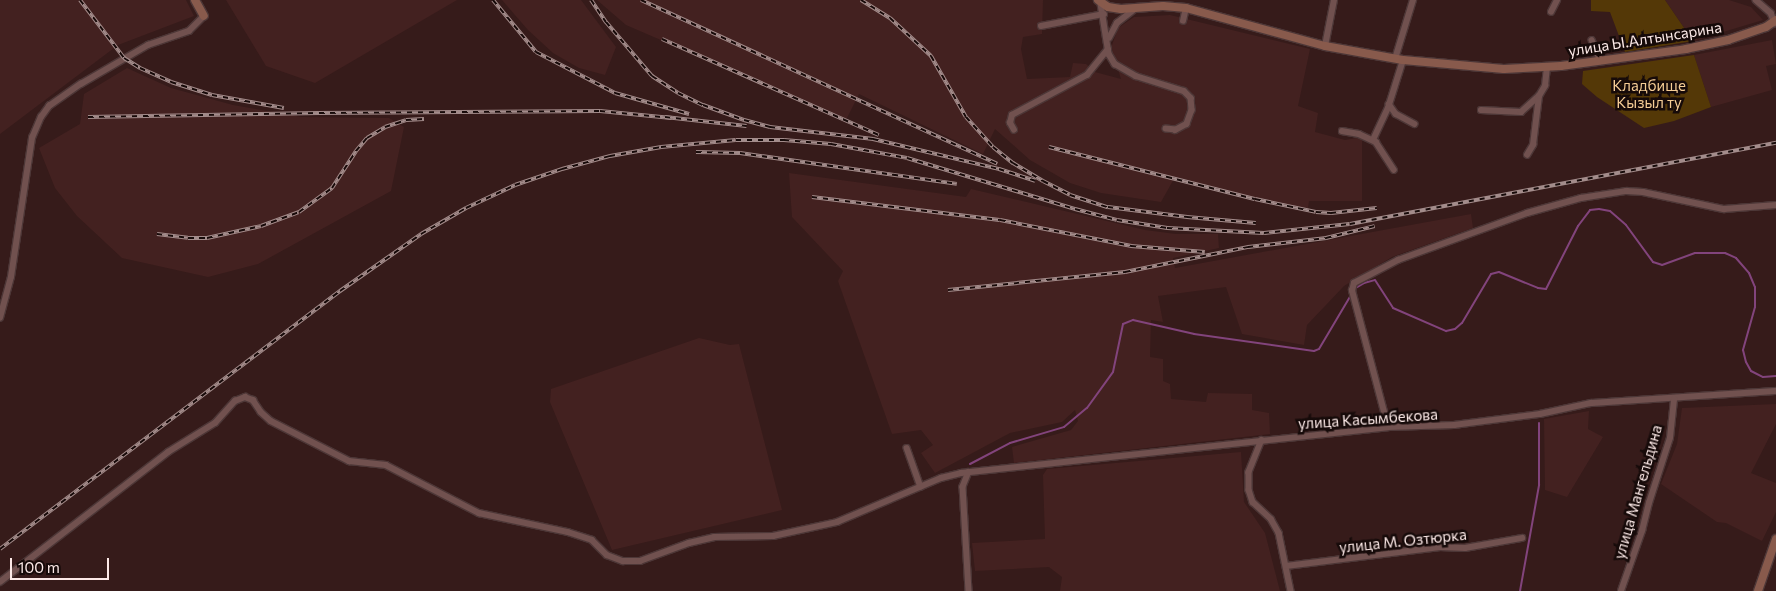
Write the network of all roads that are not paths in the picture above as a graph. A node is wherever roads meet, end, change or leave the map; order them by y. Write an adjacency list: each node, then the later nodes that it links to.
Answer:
1 (195, 0): 12 (street)
2 (1334, 0): 18 (street)
3 (1413, 0): 20 (street)
4 (1557, 0): 10 (street)
5 (1756, 0): 14 (street)
6 (1099, 2): 9 (street, улица Ы.Алтынсарина); 11 (street)
7 (1176, 3): 8 (street, улица Ы.Алтынсарина); 9 (street, улица Ы.Алтынсарина)
8 (1186, 8): 13 (street); 18 (street, улица Ы.Алтынсарина)
9 (1135, 9): 17 (street)
10 (1552, 12)
11 (1104, 14): 15 (street); 17 (street)
12 (204, 16): 34 (street)
13 (1183, 20)
14 (1776, 22): 21 (street, улица Ы.Алтынсарина)
15 (1041, 26)
16 (1592, 40): 21 (street)
17 (1108, 41): 19 (street)
18 (1324, 46): 20 (street, улица Ы.Алтынсарина)
19 (1108, 49): 27 (street); 28 (street)
20 (1399, 60): 22 (street, улица Ы.Алтынсарина); 24 (street)
21 (1601, 61): 22 (street, улица Ы.Алтынсарина)
22 (1547, 68): 23 (street)
23 (1539, 96): 25 (street); 31 (street)
24 (1389, 104): 26 (street); 30 (street)
25 (1481, 110)
26 (1415, 124)
27 (1166, 128)
28 (1014, 130)
29 (1342, 131): 30 (street)
30 (1373, 140): 32 (street)
31 (1527, 155)
32 (1394, 170)
33 (1776, 205): 37 (street)
34 (0, 318)
35 (1776, 391): 36 (street, улица Касымбекова)
36 (1674, 399): 37 (street, улица Касымбекова); 48 (street, улица Мангельдина)
37 (1388, 427): 38 (street, улица Касымбекова)
38 (1262, 440): 40 (street, улица Касымбекова); 44 (street)
39 (907, 448): 41 (street)
40 (969, 472): 41 (street, улица Касымбекова); 46 (street)
41 (921, 487): 45 (street, улица Касымбекова)
42 (1522, 538): 44 (street, улица М. Озтюрка)
43 (1776, 539): 49 (street)
44 (1286, 566): 47 (street)
45 (0, 582)
46 (969, 591)
47 (1291, 591)
48 (1621, 591)
49 (1758, 591)

